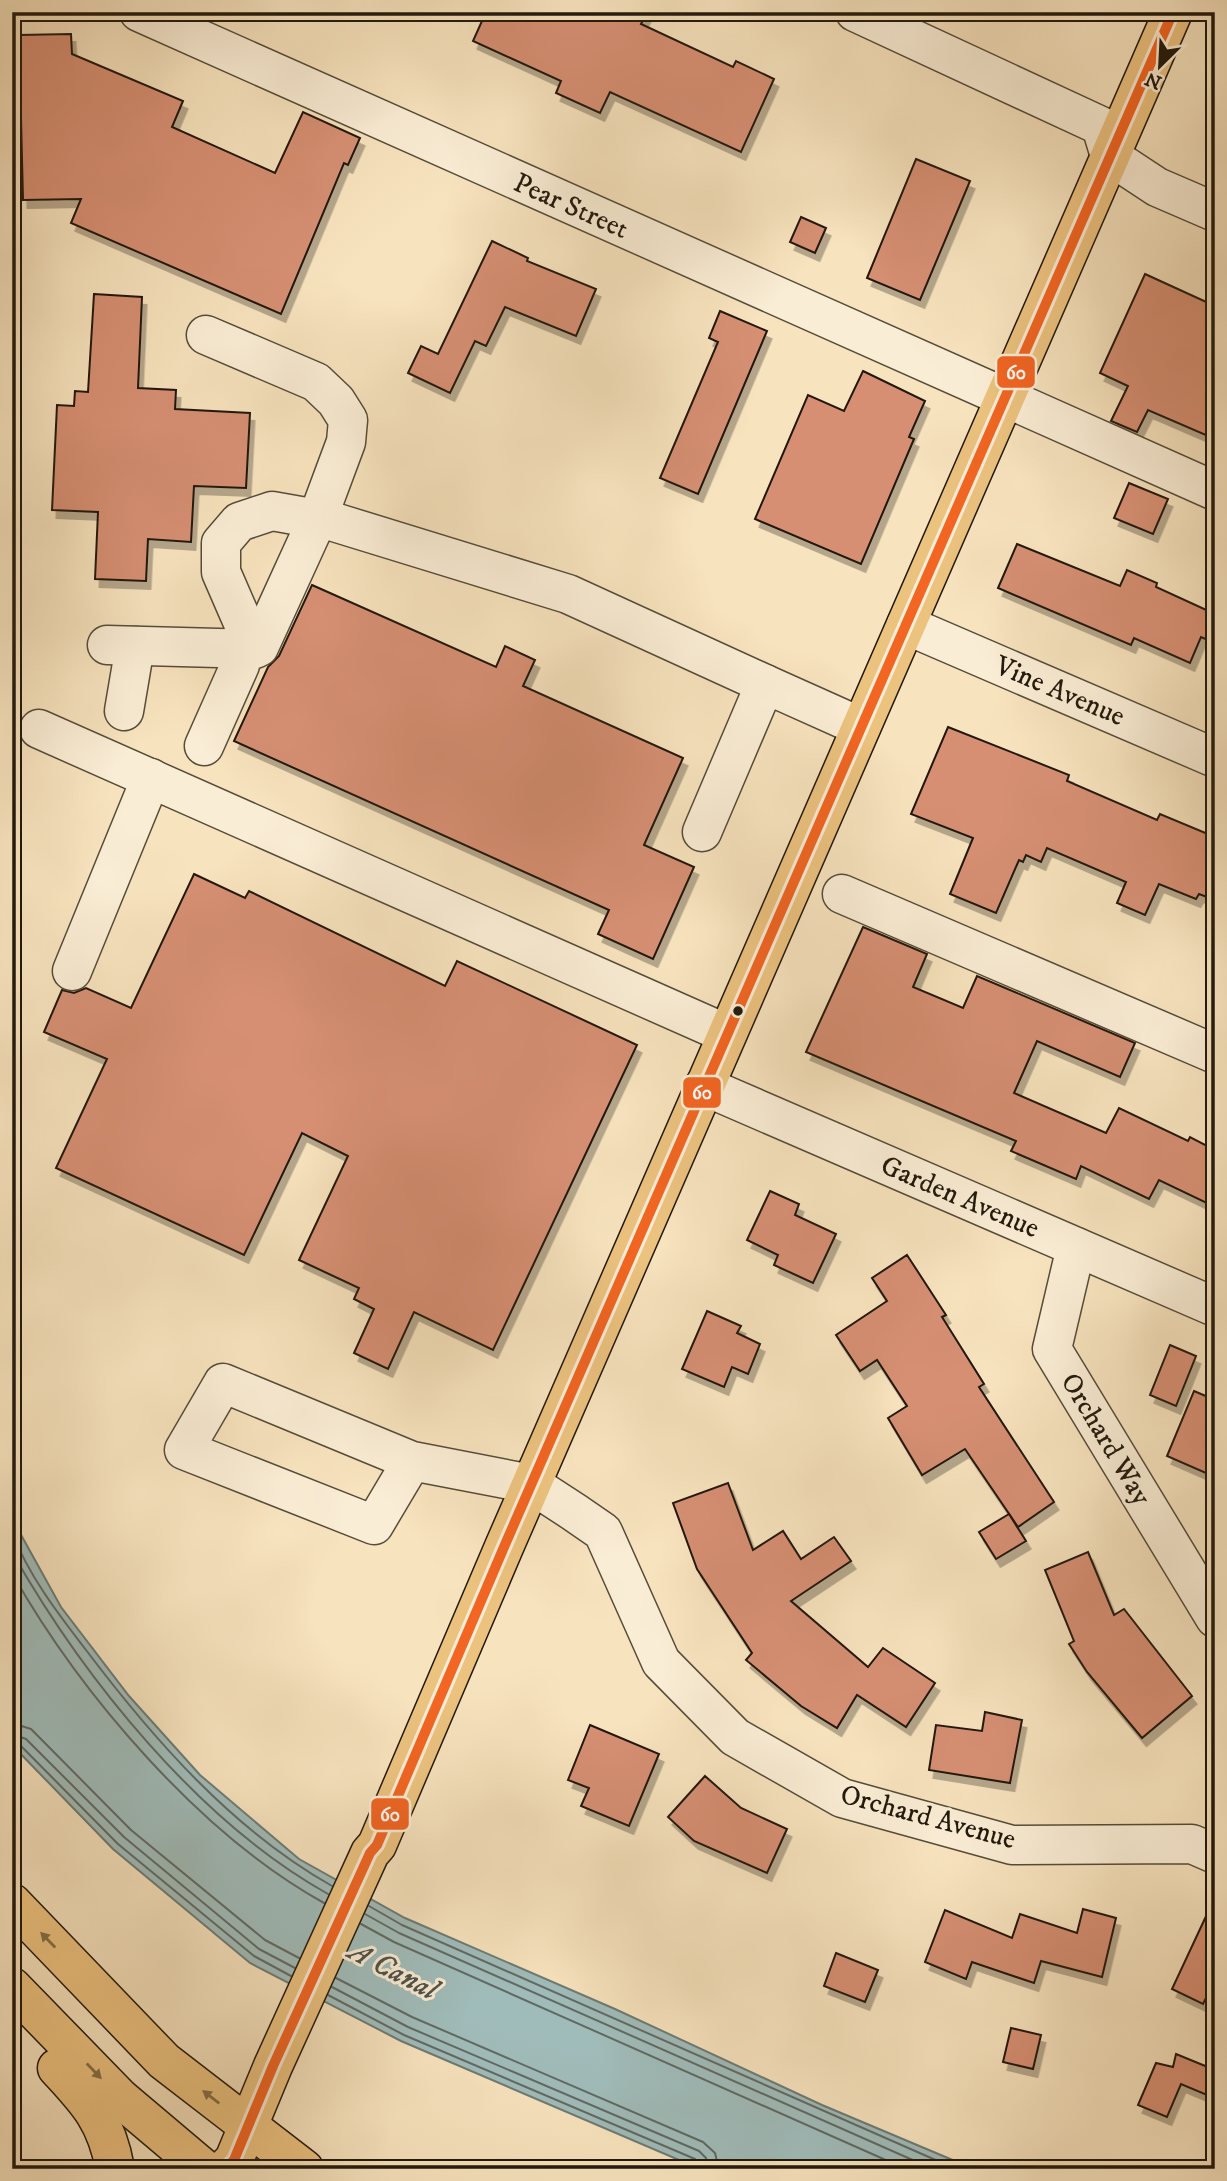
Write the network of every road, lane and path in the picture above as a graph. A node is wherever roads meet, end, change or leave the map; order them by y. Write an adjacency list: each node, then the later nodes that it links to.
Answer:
1 (139, 12): 7 (street, Pear Street)
2 (855, 12): 4 (street)
3 (1172, 12): 4 (main road)
4 (1110, 156): 5 (street); 7 (main road)
5 (1215, 212)
6 (206, 335): 9 (street)
7 (1004, 399): 8 (street, Pear Street); 10 (main road)
8 (1215, 491)
9 (317, 520): 11 (street); 11 (street); 12 (street)
10 (906, 625): 14 (main road); 17 (street, Vine Avenue)
11 (243, 647): 13 (street); 16 (street)
12 (765, 684): 14 (street); 19 (street)
13 (124, 710)
14 (861, 727): 22 (main road)
15 (39, 729): 18 (street)
16 (204, 746)
17 (1215, 758)
18 (152, 778): 21 (street); 22 (street)
19 (702, 832)
20 (842, 894): 23 (street)
21 (72, 971)
22 (727, 1034): 24 (main road)
23 (1215, 1054)
24 (704, 1086): 25 (street, Garden Avenue); 28 (main road)
25 (1076, 1247): 26 (street, Garden Avenue); 29 (street, Orchard Way)
26 (1215, 1307)
27 (412, 1461): 27 (street); 28 (street)
28 (531, 1484): 31 (street, Orchard Avenue); 35 (main road)
29 (1201, 1577): 30 (street, Orchard Way)
30 (1215, 1619)
31 (1207, 1847)
32 (12, 1903): 35 (main road, one-way to 32)
33 (12, 1987): 35 (main road, one-way to 35)
34 (12, 2016): 36 (main road)
35 (228, 2156): 37 (main road)
36 (115, 2169)
37 (304, 2169)

